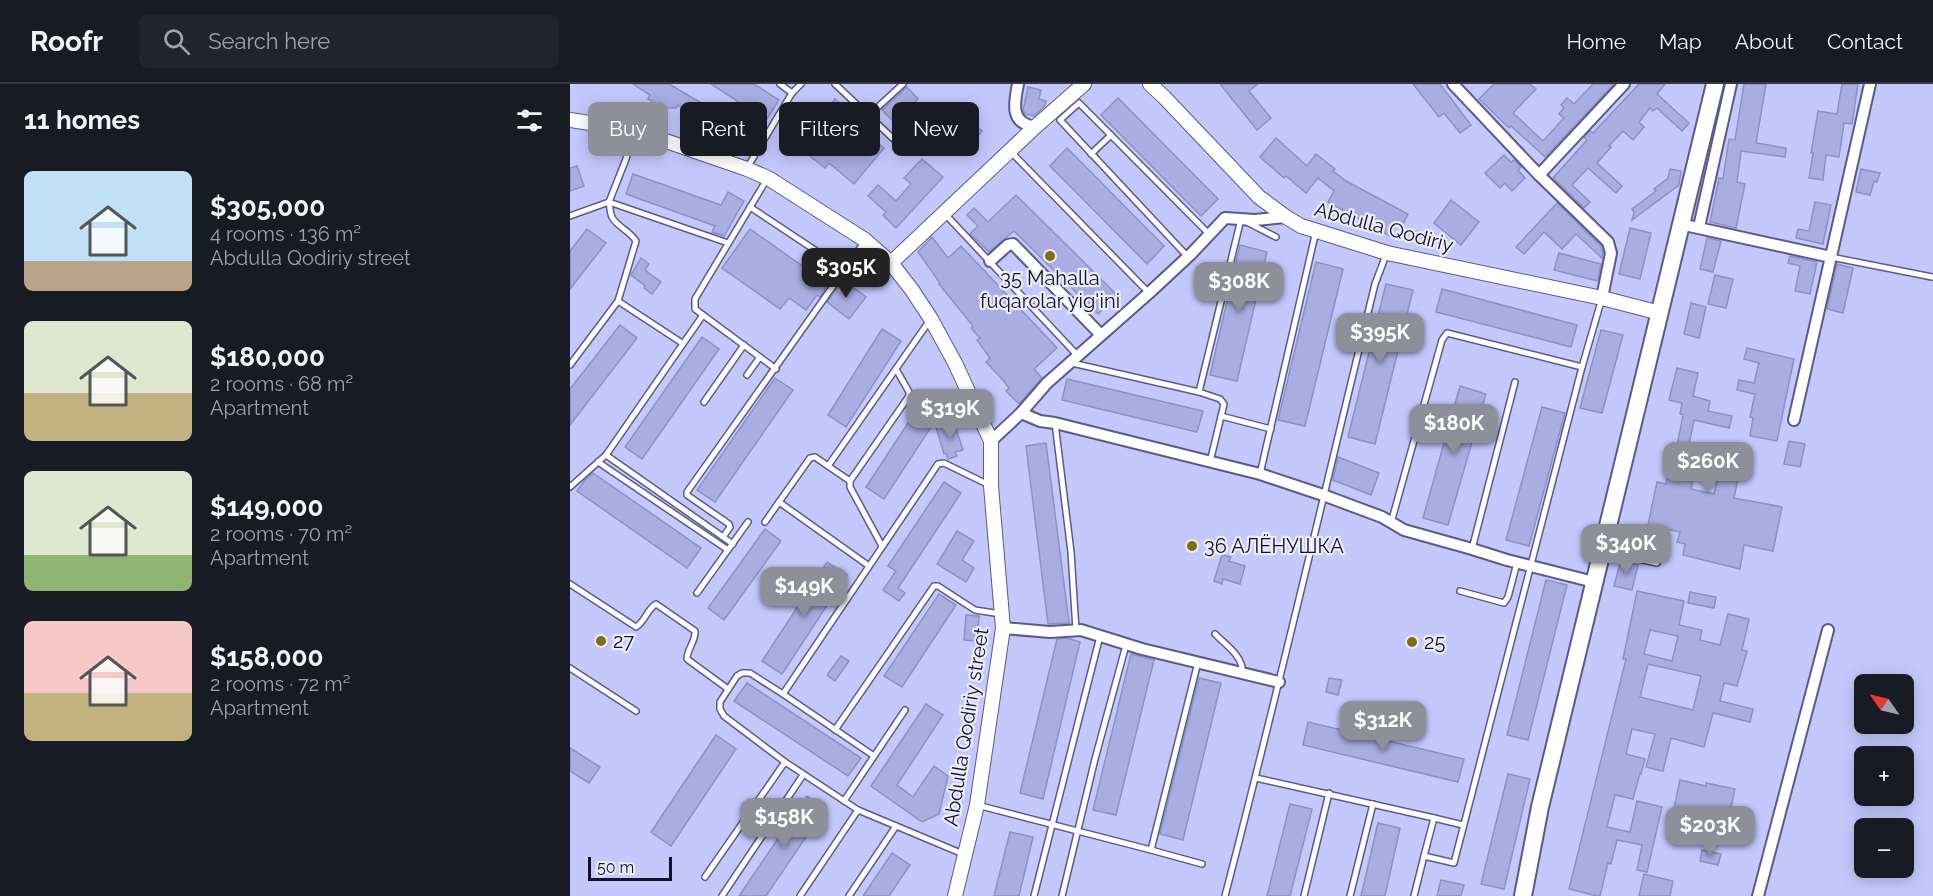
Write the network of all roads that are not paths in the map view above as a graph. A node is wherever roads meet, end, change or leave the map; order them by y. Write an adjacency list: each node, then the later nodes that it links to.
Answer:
1 (780, 84): 14 (lane)
2 (801, 84): 14 (lane)
3 (835, 84): 13 (lane)
4 (903, 84): 16 (lane)
5 (1018, 84): 21 (street)
6 (1084, 84): 17 (street)
7 (1150, 84): 35 (street, Abdulla Qodiriy)
8 (1453, 84): 29 (street)
9 (1624, 84): 29 (street)
10 (1715, 84): 37 (main road)
11 (1731, 84): 38 (street)
12 (1870, 84): 46 (street)
13 (842, 86): 15 (lane)
14 (792, 93): 28 (lane)
15 (856, 102)
16 (880, 105)
17 (1065, 108): 21 (street); 22 (lane); 26 (lane)
18 (570, 120): 19 (street, Abdulla Qodiriy street)
19 (588, 123)
20 (880, 127): 23 (lane)
21 (1035, 127): 25 (street)
22 (1111, 135): 26 (lane); 40 (lane)
23 (892, 138)
24 (668, 142): 28 (street, Abdulla Qodiriy street)
25 (1010, 151): 33 (street); 51 (lane)
26 (1091, 154): 45 (lane)
27 (627, 156): 31 (lane)
28 (747, 169): 30 (street, Abdulla Qodiriy street)
29 (1539, 175): 52 (street)
30 (768, 178): 32 (lane); 42 (street, Abdulla Qodiriy street)
31 (609, 202): 34 (lane); 43 (lane); 53 (lane)
32 (750, 207): 43 (lane); 49 (lane)
33 (945, 213): 47 (lane); 48 (street)
34 (571, 216)
35 (1286, 217): 36 (street); 39 (street, Abdulla Qodiriy)
36 (1241, 219): 40 (street); 41 (lane); 68 (lane)
37 (1680, 224): 38 (street); 54 (main road)
38 (1699, 227): 46 (street)
39 (1316, 231): 44 (street, Abdulla Qodiriy); 74 (lane)
40 (1209, 234): 45 (street)
41 (1276, 237)
42 (866, 240): 48 (street, Abdulla Qodiriy street); 49 (lane)
43 (729, 243): 55 (lane)
44 (1387, 253): 52 (street, Abdulla Qodiriy); 84 (lane)
45 (1188, 257): 51 (street)
46 (1831, 257): 50 (lane); 72 (street)
47 (990, 261): 57 (street); 61 (lane)
48 (891, 263): 56 (street, Abdulla Qodiriy street)
49 (845, 270): 64 (lane)
50 (1932, 277)
51 (1149, 293): 57 (street)
52 (1602, 298): 54 (street, Abdulla Qodiriy); 63 (lane)
53 (618, 301): 58 (lane); 62 (lane)
54 (1660, 314): 94 (main road)
55 (703, 315): 58 (lane); 59 (lane)
56 (931, 319): 65 (lane); 75 (street, Abdulla Qodiriy street)
57 (1101, 335): 61 (street)
58 (682, 343): 76 (lane)
59 (744, 345): 60 (lane); 69 (lane)
60 (760, 357): 64 (lane); 66 (lane)
61 (1074, 359): 68 (lane); 70 (street)
62 (570, 365)
63 (1582, 367): 88 (lane); 98 (lane)
64 (776, 369): 89 (lane)
65 (896, 369): 79 (lane); 81 (lane)
66 (747, 375)
67 (1515, 382): 92 (lane)
68 (1199, 392): 71 (lane)
69 (704, 402)
70 (1021, 413): 73 (street); 75 (street)
71 (1221, 416): 74 (lane); 78 (lane)
72 (1794, 420)
73 (1055, 423): 78 (street); 104 (lane)
74 (1271, 429): 80 (lane)
75 (991, 441): 82 (street, Abdulla Qodiriy street)
76 (606, 455): 77 (lane); 89 (lane)
77 (598, 462): 83 (lane); 93 (lane)
78 (1210, 462): 80 (street)
79 (828, 466): 81 (lane); 85 (lane)
80 (1260, 474): 84 (street)
81 (850, 481): 91 (lane)
82 (991, 486): 91 (lane); 103 (street, Abdulla Qodiriy street)
83 (570, 487)
84 (1323, 495): 88 (street); 112 (lane)
85 (779, 502): 87 (lane); 97 (lane)
86 (748, 522): 90 (lane)
87 (765, 522)
88 (1391, 523): 92 (street)
89 (723, 537): 90 (lane)
90 (733, 544): 93 (lane)
91 (882, 546): 97 (lane)
92 (1472, 549): 95 (street)
93 (728, 550): 102 (lane)
94 (1602, 551): 96 (lane); 99 (main road)
95 (1516, 563): 98 (street); 101 (lane)
96 (1657, 563)
97 (869, 566): 114 (lane)
98 (1530, 567): 99 (street); 129 (lane)
99 (1594, 582): 147 (main road)
100 (570, 584): 113 (lane)
101 (1460, 591)
102 (697, 593)
103 (1003, 621): 104 (street); 117 (lane); 125 (street, Abdulla Qodiriy street)
104 (1076, 630): 107 (street)
105 (1828, 630): 148 (street)
106 (1215, 634): 111 (lane)
107 (1100, 636): 108 (street); 128 (lane)
108 (1126, 644): 109 (street); 131 (lane)
109 (1198, 662): 111 (street); 132 (lane)
110 (570, 668): 116 (lane)
111 (1242, 672): 112 (street)
112 (1279, 681): 121 (lane)
113 (728, 689): 114 (lane); 119 (lane)
114 (783, 694): 117 (lane)
115 (905, 710): 118 (lane)
116 (636, 711)
117 (835, 730): 118 (lane)
118 (874, 756): 123 (lane)
119 (785, 762): 120 (lane); 136 (lane)
120 (803, 775): 123 (lane); 137 (lane)
121 (1256, 777): 122 (lane); 143 (lane)
122 (1329, 793): 124 (lane); 144 (lane)
123 (844, 801): 126 (lane)
124 (1373, 804): 127 (lane); 145 (lane)
125 (977, 805): 128 (lane); 133 (street, Abdulla Qodiriy street)
126 (858, 810): 130 (lane); 138 (lane)
127 (1434, 818): 129 (lane); 134 (lane)
128 (1052, 824): 131 (lane); 141 (lane)
129 (1463, 825): 134 (lane)
130 (896, 826): 133 (lane); 139 (lane)
131 (1078, 831): 132 (lane); 142 (lane)
132 (1151, 850): 135 (lane)
133 (964, 855): 140 (street, Abdulla Qodiriy street)
134 (1424, 856): 146 (lane)
135 (1202, 864)
136 (705, 878)
137 (722, 896)
138 (800, 896)
139 (849, 896)
140 (955, 896)
141 (1034, 896)
142 (1062, 896)
143 (1225, 896)
144 (1304, 896)
145 (1350, 896)
146 (1414, 896)
147 (1522, 896)
148 (1758, 896)

